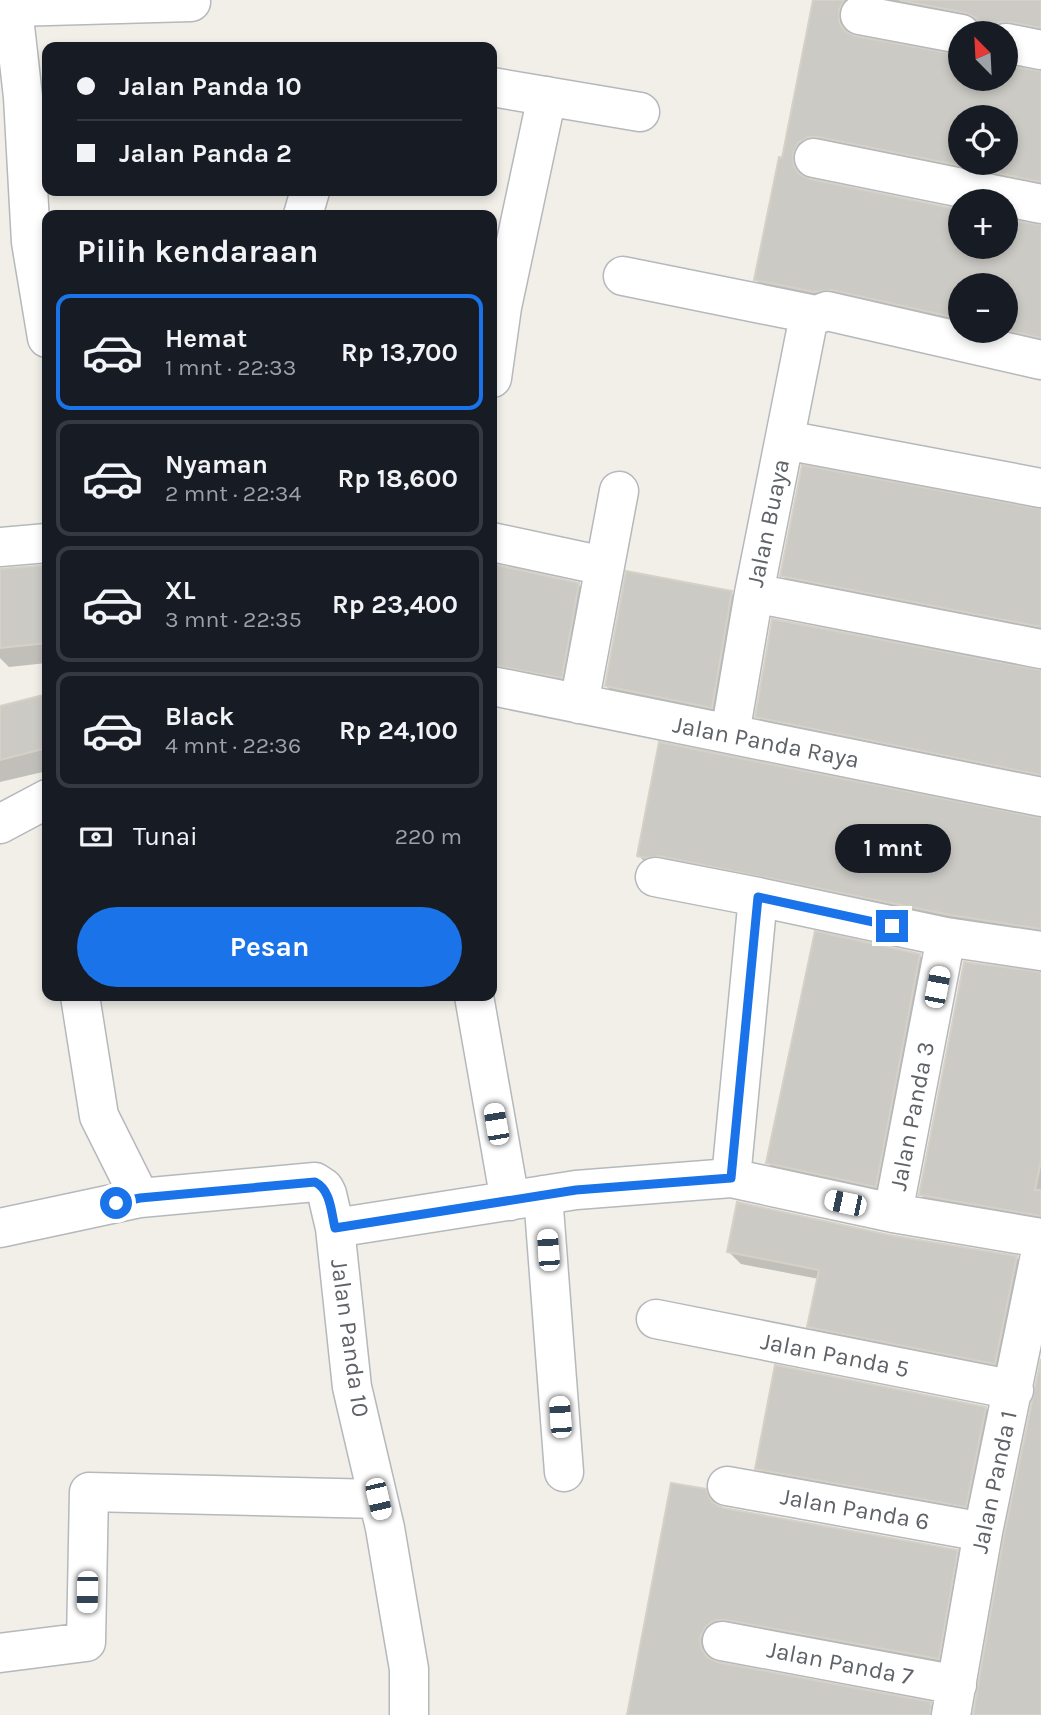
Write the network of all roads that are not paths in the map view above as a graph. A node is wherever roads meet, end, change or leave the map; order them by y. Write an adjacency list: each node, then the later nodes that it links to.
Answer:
1 (191, 2): 2 (street)
2 (13, 4): 9 (street)
3 (860, 15): 4 (street)
4 (948, 32)
5 (1018, 45): 6 (street)
6 (1041, 50)
7 (497, 88): 8 (street)
8 (547, 96): 10 (street); 11 (street)
9 (12, 98): 13 (street)
10 (640, 111)
11 (535, 152): 15 (street); 19 (street)
12 (814, 158): 14 (street)
13 (37, 161): 17 (street)
14 (1041, 204)
15 (497, 212)
16 (623, 276): 18 (street)
17 (42, 308)
18 (816, 315): 20 (street); 21 (street, Jalan Buaya)
19 (497, 342)
20 (1041, 360)
21 (785, 440): 22 (street); 28 (street, Jalan Buaya)
22 (1040, 479)
23 (619, 491): 27 (street)
24 (42, 543): 26 (street)
25 (497, 543): 27 (street)
26 (0, 547)
27 (604, 566): 31 (street)
28 (754, 593): 29 (street); 32 (street, Jalan Buaya)
29 (1041, 649)
30 (497, 688): 31 (street, Jalan Panda Raya)
31 (579, 704): 32 (street, Jalan Panda Raya)
32 (730, 734): 33 (street, Jalan Panda Raya)
33 (1041, 797)
34 (42, 802): 35 (street)
35 (0, 824)
36 (655, 877): 37 (street)
37 (758, 897): 38 (street); 42 (street)
38 (946, 937): 39 (street); 45 (street, Jalan Panda 3)
39 (1041, 951)
40 (81, 1001): 43 (street)
41 (475, 1001): 44 (street)
42 (731, 1178): 44 (street); 45 (street)
43 (140, 1198): 46 (street); 47 (street, Jalan Panda 10)
44 (527, 1198): 47 (street); 52 (street)
45 (893, 1213): 48 (street)
46 (0, 1228)
47 (335, 1228): 54 (street, Jalan Panda 10)
48 (1041, 1238)
49 (1041, 1250): 51 (street, Jalan Panda 1)
50 (656, 1319): 51 (street, Jalan Panda 5)
51 (1014, 1390): 55 (street, Jalan Panda 1)
52 (564, 1472)
53 (727, 1486): 55 (street, Jalan Panda 6)
54 (378, 1499): 57 (street); 59 (street, Jalan Panda 10)
55 (983, 1532): 58 (street, Jalan Panda 1)
56 (722, 1641): 58 (street, Jalan Panda 7)
57 (0, 1653)
58 (954, 1700)
59 (409, 1715)

